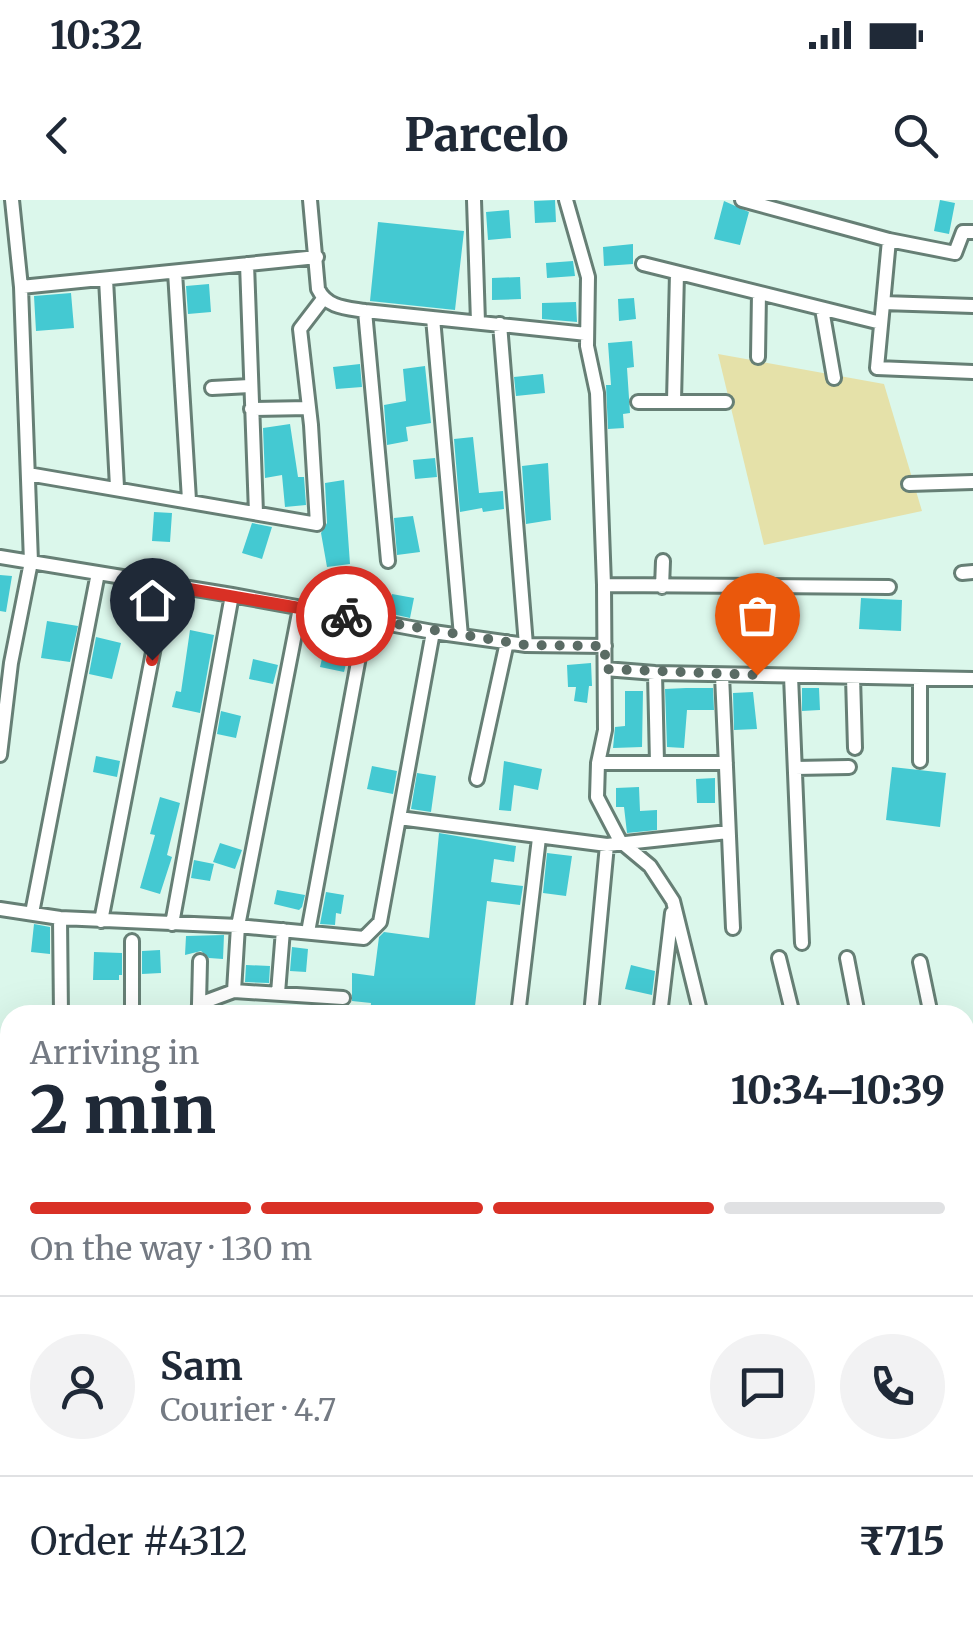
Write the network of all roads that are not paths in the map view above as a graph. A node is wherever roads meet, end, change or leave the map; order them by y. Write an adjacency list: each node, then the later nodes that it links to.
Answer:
1 (12, 200): 14 (street)
2 (474, 200): 22 (street)
3 (566, 200): 25 (street)
4 (742, 200): 7 (street)
5 (309, 202): 8 (street)
6 (973, 232): 7 (street)
7 (889, 240): 17 (street)
8 (316, 258): 9 (street); 16 (street)
9 (247, 264): 11 (street); 29 (street)
10 (643, 264): 12 (street)
11 (176, 272): 13 (street); 40 (street)
12 (677, 272): 15 (street); 31 (street)
13 (106, 278): 14 (street); 39 (street)
14 (20, 287): 36 (street)
15 (758, 293): 19 (street); 26 (street)
16 (323, 299): 20 (street); 34 (street)
17 (883, 303): 18 (street); 24 (street)
18 (973, 306)
19 (822, 309): 24 (street); 28 (street)
20 (366, 311): 21 (street); 43 (street)
21 (433, 318): 22 (street); 55 (street)
22 (478, 322): 23 (street)
23 (500, 324): 25 (street); 57 (street)
24 (881, 324): 27 (street)
25 (587, 334): 48 (street)
26 (758, 358)
27 (973, 372)
28 (834, 378)
29 (250, 386): 30 (street); 35 (street)
30 (212, 388)
31 (674, 401): 32 (street); 33 (street)
32 (638, 402)
33 (726, 402)
34 (309, 408): 35 (street); 41 (street)
35 (251, 409): 41 (street)
36 (28, 474): 39 (street); 45 (street)
37 (973, 482): 38 (street)
38 (908, 484)
39 (117, 488): 40 (street)
40 (189, 500): 41 (street)
41 (256, 513)
42 (0, 557): 45 (street)
43 (388, 561)
44 (663, 561): 49 (street)
45 (30, 562): 46 (street); 59 (street)
46 (98, 574): 47 (street); 82 (street)
47 (166, 585): 51 (street); 84 (street)
48 (604, 585): 49 (street); 58 (street)
49 (662, 587): 50 (street)
50 (890, 587)
51 (232, 595): 52 (street); 85 (street)
52 (300, 608): 53 (street); 86 (street)
53 (366, 619): 54 (street); 89 (street)
54 (433, 632): 55 (street); 76 (street)
55 (461, 636): 56 (street)
56 (507, 642): 57 (street); 75 (street)
57 (526, 645): 58 (street)
58 (605, 646): 60 (street)
59 (6, 662): 68 (street)
60 (605, 669): 61 (street); 70 (street)
61 (655, 673): 62 (street); 71 (street)
62 (722, 675): 63 (street); 72 (street)
63 (791, 676): 64 (street); 74 (street)
64 (853, 677): 65 (street); 67 (street)
65 (920, 678): 66 (street); 69 (street)
66 (973, 679)
67 (855, 748)
68 (0, 749)
69 (920, 762)
70 (598, 763): 71 (street); 79 (street)
71 (657, 763): 72 (street)
72 (726, 763): 77 (street)
73 (849, 767): 74 (street)
74 (795, 768): 91 (street)
75 (477, 779)
76 (399, 818): 78 (street); 89 (street)
77 (728, 832): 79 (street); 87 (street)
78 (539, 838): 79 (street); 103 (street)
79 (613, 843): 80 (street); 104 (street)
80 (674, 901): 105 (street); 106 (street)
81 (0, 908): 82 (street)
82 (32, 913): 83 (street)
83 (60, 918): 84 (street); 99 (street)
84 (101, 921): 85 (street)
85 (172, 924): 86 (street)
86 (238, 926): 88 (street); 96 (street)
87 (733, 928)
88 (282, 930): 89 (street); 97 (street)
89 (308, 932)
90 (132, 941): 100 (street)
91 (802, 943)
92 (779, 958): 107 (street)
93 (847, 958): 108 (street)
94 (200, 961): 101 (street)
95 (920, 962): 109 (street)
96 (234, 990): 97 (street); 102 (street)
97 (278, 994): 98 (street)
98 (343, 998)
99 (61, 1005)
100 (132, 1005)
101 (198, 1005)
102 (207, 1005)
103 (519, 1005)
104 (592, 1005)
105 (661, 1005)
106 (699, 1005)
107 (791, 1005)
108 (856, 1005)
109 (929, 1005)

